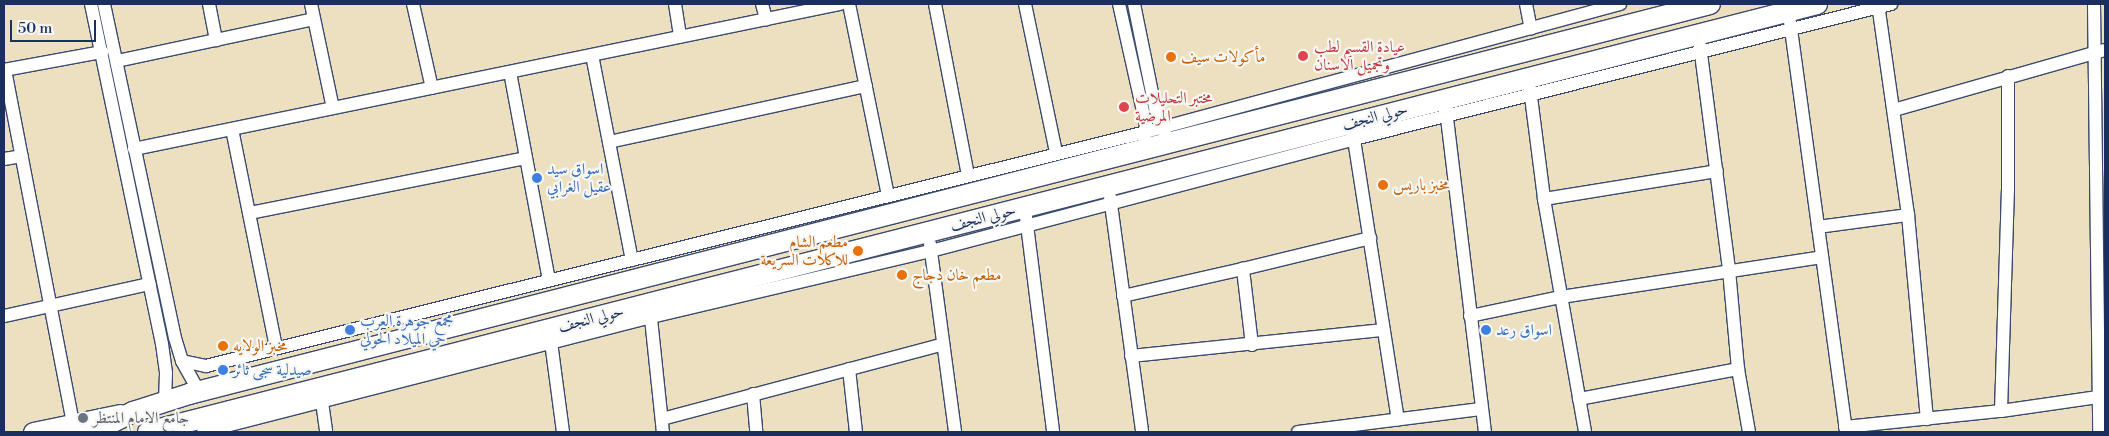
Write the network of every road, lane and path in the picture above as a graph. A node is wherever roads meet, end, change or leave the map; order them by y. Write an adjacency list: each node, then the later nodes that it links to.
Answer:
1 (91, 4): 28 (street)
2 (104, 4): 30 (street)
3 (209, 4): 25 (street)
4 (311, 4): 20 (street)
5 (413, 4): 36 (street)
6 (675, 4): 24 (street)
7 (762, 4): 21 (street)
8 (840, 4): 21 (street)
9 (849, 4): 34 (street)
10 (935, 4): 53 (street)
11 (1025, 4): 48 (street)
12 (1119, 4): 43 (street)
13 (1134, 4): 44 (street)
14 (1526, 4): 23 (street)
15 (1710, 4): 44 (main road, حولي النجف)
16 (1817, 4): 22 (main road, حولي النجف)
17 (2094, 4): 27 (street)
18 (1612, 5): 23 (street)
19 (1883, 5): 22 (street); 39 (street)
20 (314, 19): 25 (street); 37 (street)
21 (766, 19): 24 (street)
22 (1790, 21): 26 (main road, حولي النجف); 61 (street)
23 (1531, 29): 44 (street)
24 (680, 37): 29 (street)
25 (216, 40): 30 (street)
26 (1700, 45): 35 (main road, حولي النجف); 52 (street)
27 (2101, 51): 33 (street); 42 (street)
28 (102, 52): 31 (street); 72 (street)
29 (592, 55): 32 (street); 45 (street)
30 (117, 61): 46 (street)
31 (4, 70): 49 (street)
32 (510, 72): 36 (street); 50 (street)
33 (2008, 76): 39 (street); 98 (street)
34 (866, 86): 45 (street); 55 (street)
35 (1530, 87): 38 (main road, حولي النجف); 56 (street)
36 (432, 88): 37 (street)
37 (333, 108): 40 (street)
38 (1446, 108): 41 (main road, حولي النجف); 79 (street)
39 (1894, 110): 58 (street)
40 (232, 129): 46 (street); 57 (street)
41 (1353, 131): 54 (main road, حولي النجف); 63 (street)
42 (2101, 131): 87 (street)
43 (1146, 132): 44 (street); 47 (street); 48 (street)
44 (1168, 134): 47 (main road, حولي النجف)
45 (609, 142): 67 (street)
46 (134, 149): 88 (street)
47 (1137, 151): 60 (main road, حولي النجف)
48 (1056, 153): 53 (street)
49 (22, 156): 51 (street); 76 (street)
50 (526, 158): 57 (street); 71 (street)
51 (4, 159)
52 (1717, 170): 56 (street); 70 (street)
53 (968, 175): 55 (street)
54 (1109, 195): 59 (main road, حولي النجف); 74 (street)
55 (888, 196): 67 (street)
56 (1544, 199): 75 (street)
57 (250, 213): 84 (street)
58 (1908, 215): 61 (street); 101 (street)
59 (1026, 216): 64 (main road, حولي النجف); 115 (street)
60 (845, 226): 62 (main road, حولي النجف); 65 (main road)
61 (1818, 227): 66 (street)
62 (799, 238): 68 (main road); 91 (main road, حولي النجف)
63 (1370, 238): 69 (street); 80 (street)
64 (930, 241): 65 (main road, حولي النجف); 73 (street); 82 (street)
65 (853, 250): 68 (main road, حولي النجف)
66 (1822, 257): 70 (street); 105 (street)
67 (632, 260): 71 (street)
68 (802, 263): 73 (main road, حولي النجف)
69 (1243, 269): 74 (street); 83 (street)
70 (1729, 270): 75 (street); 90 (street)
71 (549, 280): 84 (street)
72 (150, 284): 76 (street); 95 (street)
73 (747, 286): 77 (main road, حولي النجف)
74 (1123, 296): 86 (street)
75 (1561, 297): 79 (street); 94 (street)
76 (50, 306): 78 (street); 102 (street)
77 (650, 310): 81 (street); 85 (main road, حولي النجف); 103 (street)
78 (4, 316)
79 (1470, 316): 97 (street)
80 (1384, 330): 83 (street); 100 (street)
81 (551, 342): 85 (street); 111 (street)
82 (943, 344): 89 (street); 114 (street)
83 (1252, 345): 86 (street)
84 (276, 347): 88 (street)
85 (484, 353): 96 (street); 108 (main road, حولي النجف)
86 (1131, 356): 116 (street)
87 (2102, 356): 93 (street)
88 (182, 361): 91 (street)
89 (849, 369): 92 (street); 113 (street)
90 (1738, 369): 94 (street); 120 (street)
91 (199, 392): 95 (main road, حولي النجف)
92 (753, 394): 103 (street); 112 (street)
93 (2098, 397): 98 (street); 121 (street)
94 (1579, 399): 119 (street)
95 (165, 402): 99 (main road, حولي النجف)
96 (322, 402): 104 (street); 110 (street)
97 (1481, 409): 100 (street); 118 (street)
98 (2001, 411): 101 (street)
99 (133, 412): 102 (street); 107 (main road, حولي النجف)
100 (1398, 419): 117 (street)
101 (1928, 420): 105 (street)
102 (73, 424): 106 (street)
103 (662, 426)
104 (237, 428): 109 (street)
105 (1845, 430)
106 (33, 432)
107 (93, 432)
108 (148, 432)
109 (203, 432)
110 (326, 432)
111 (563, 432)
112 (756, 432)
113 (856, 432)
114 (955, 432)
115 (1053, 432)
116 (1142, 432)
117 (1304, 432)
118 (1485, 432)
119 (1585, 432)
120 (1749, 432)
121 (2099, 432)

